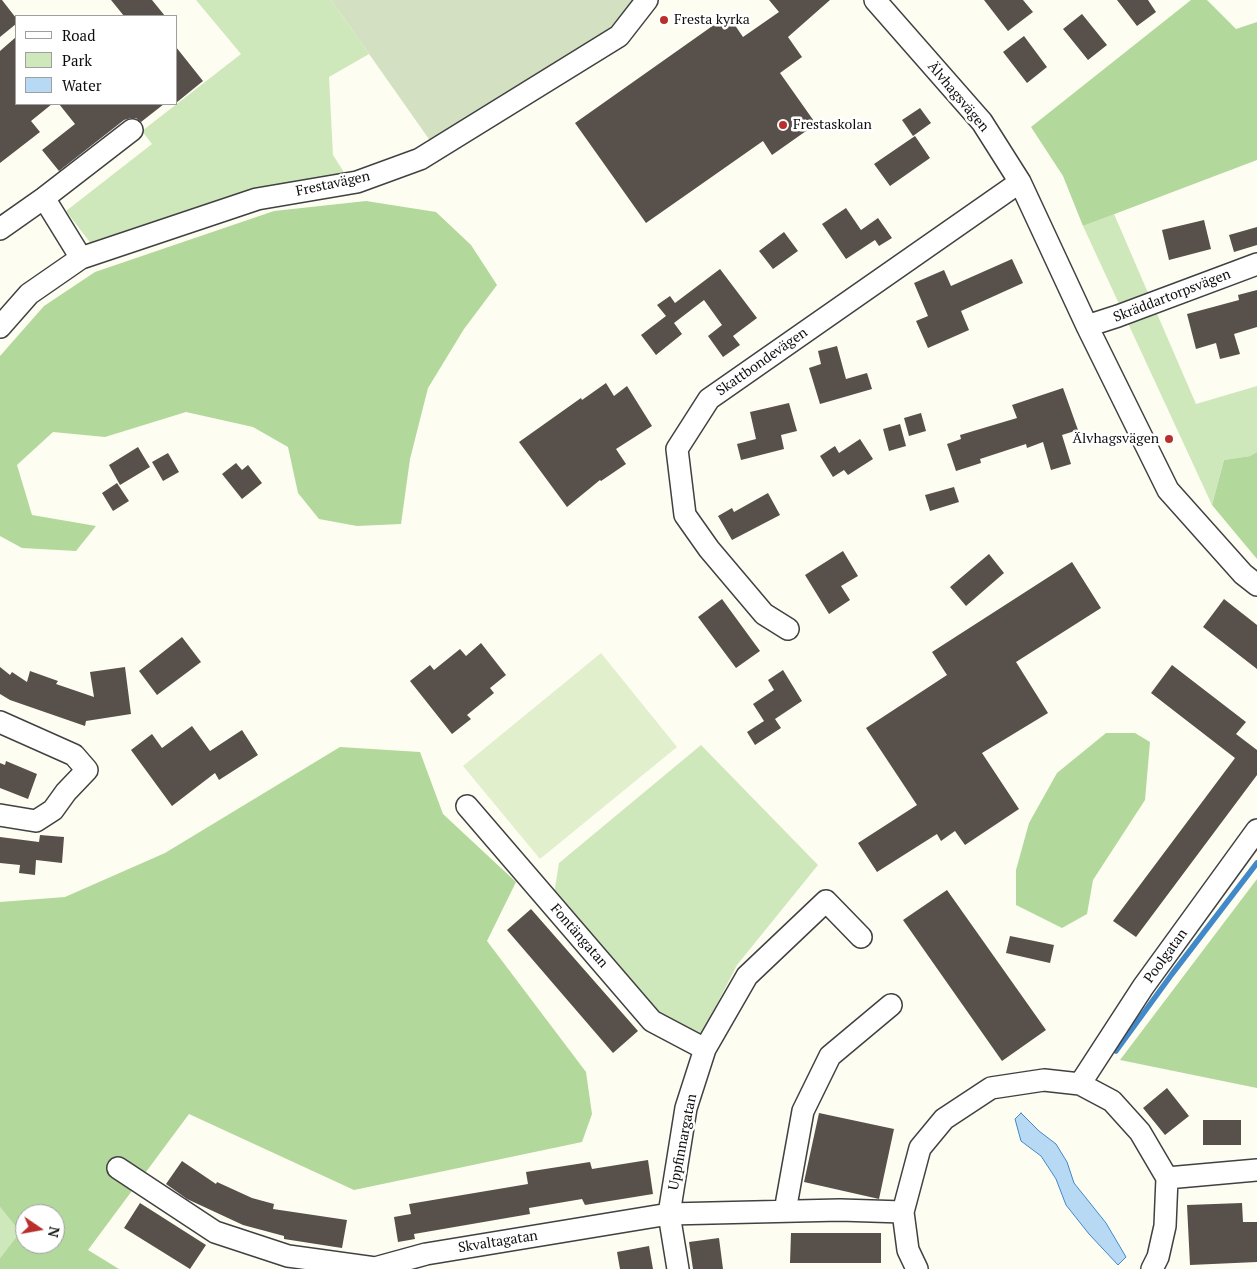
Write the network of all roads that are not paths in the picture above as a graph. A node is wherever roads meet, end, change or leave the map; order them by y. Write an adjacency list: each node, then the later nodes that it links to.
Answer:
1 (647, 0): 7 (street, Frestavägen)
2 (875, 0): 4 (street, Älvhagsvägen)
3 (132, 130): 5 (street)
4 (1020, 182): 9 (street, Älvhagsvägen); 12 (street, Skattbondevägen)
5 (44, 198): 6 (street); 7 (street)
6 (0, 229)
7 (81, 258): 10 (street, Frestavägen)
8 (1257, 264): 9 (street, Skräddartorpsvägen)
9 (1087, 326): 11 (street, Älvhagsvägen)
10 (0, 328)
11 (1257, 585)
12 (788, 628)
13 (0, 722): 15 (street)
14 (467, 806): 19 (street, Fontängatan)
15 (0, 815)
16 (1257, 830): 20 (street, Poolgatan)
17 (861, 937): 19 (street, Uppfinnargatan)
18 (891, 1005): 24 (street)
19 (706, 1049): 26 (street, Uppfinnargatan)
20 (1080, 1084): 23 (street); 25 (street)
21 (118, 1168): 27 (street, Skvaltagatan)
22 (1257, 1170): 23 (street)
23 (1167, 1178): 30 (street)
24 (785, 1211): 25 (street, Skvaltagatan); 26 (street, Skvaltagatan)
25 (903, 1212): 29 (street)
26 (669, 1214): 27 (street, Skvaltagatan); 28 (street, Uppfinnargatan)
27 (375, 1269)
28 (678, 1269)
29 (916, 1269)
30 (1152, 1269)

